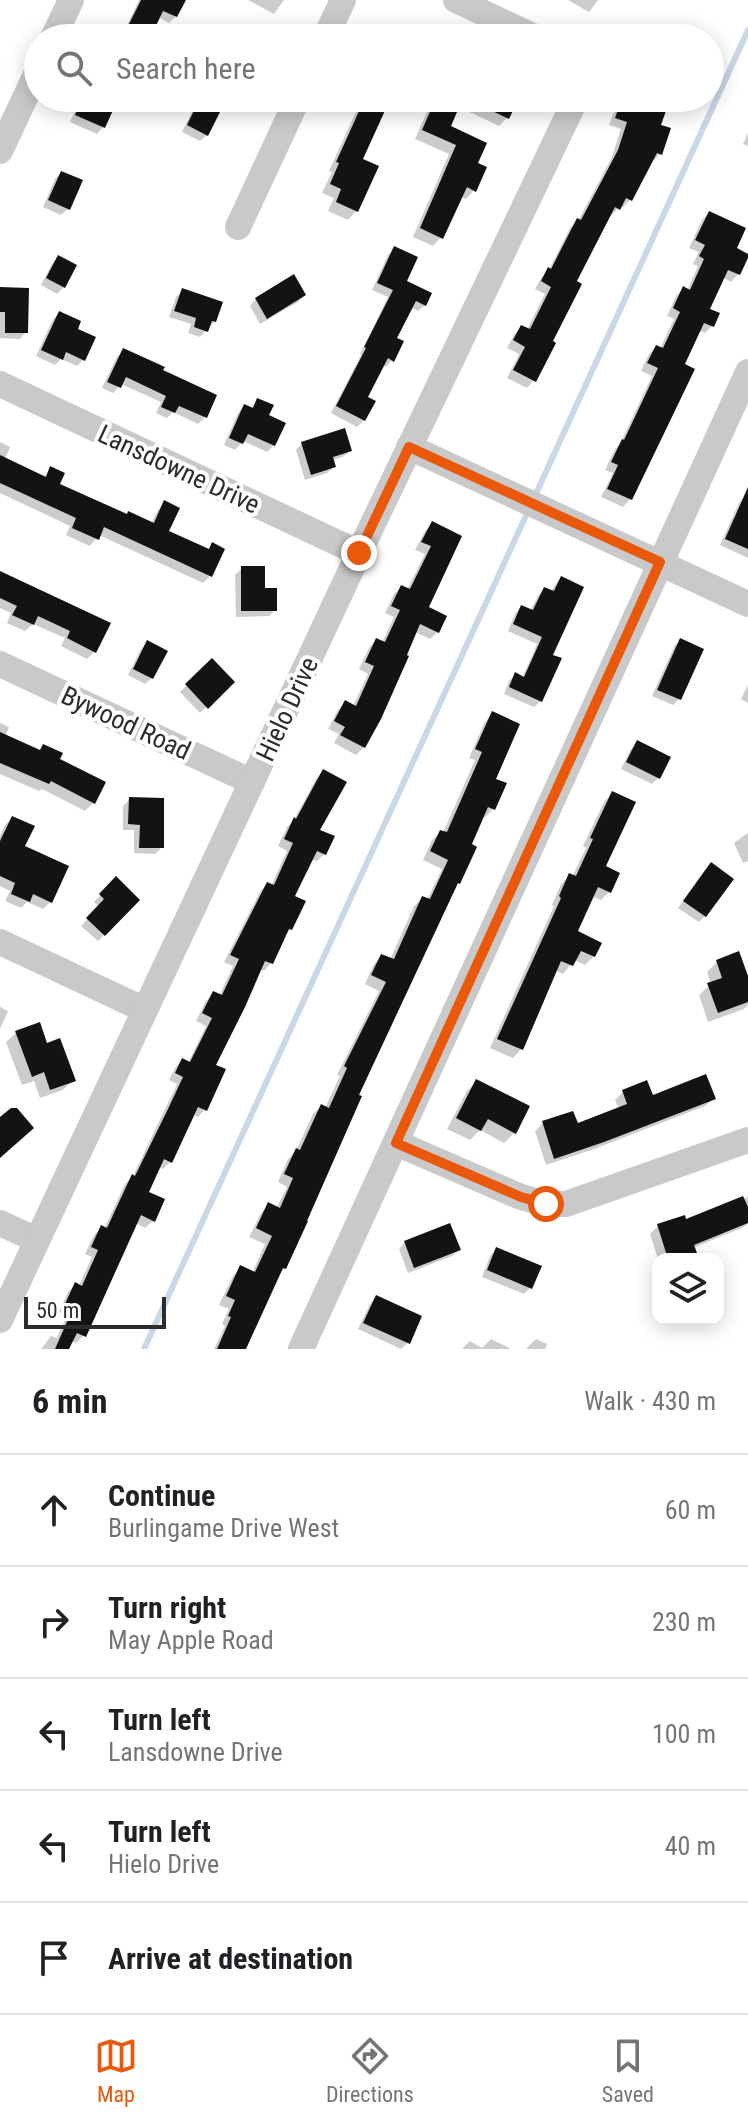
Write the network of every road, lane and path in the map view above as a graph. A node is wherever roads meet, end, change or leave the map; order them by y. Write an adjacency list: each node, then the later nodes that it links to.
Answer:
1 (71, 0): 4 (street)
2 (343, 0): 5 (street)
3 (456, 0): 6 (street)
4 (60, 24)
5 (332, 24)
6 (507, 24)
7 (24, 100): 10 (street)
8 (291, 112): 11 (street)
9 (570, 112): 14 (street, Hielo Drive)
10 (0, 151)
11 (238, 227)
12 (748, 372): 16 (street)
13 (0, 384): 15 (street, Lansdowne Drive)
14 (409, 447): 15 (street, Hielo Drive); 16 (street)
15 (359, 553): 19 (street, Hielo Drive)
16 (660, 562): 17 (street); 23 (street)
17 (748, 604)
18 (0, 664): 19 (street, Bywood Road)
19 (252, 782): 21 (street, Hielo Drive)
20 (0, 942): 21 (street)
21 (145, 1010): 25 (street, Hielo Drive)
22 (748, 1140): 23 (street)
23 (396, 1143): 27 (street)
24 (0, 1223): 25 (street)
25 (37, 1240): 26 (street, Hielo Drive)
26 (0, 1320)
27 (303, 1348)

